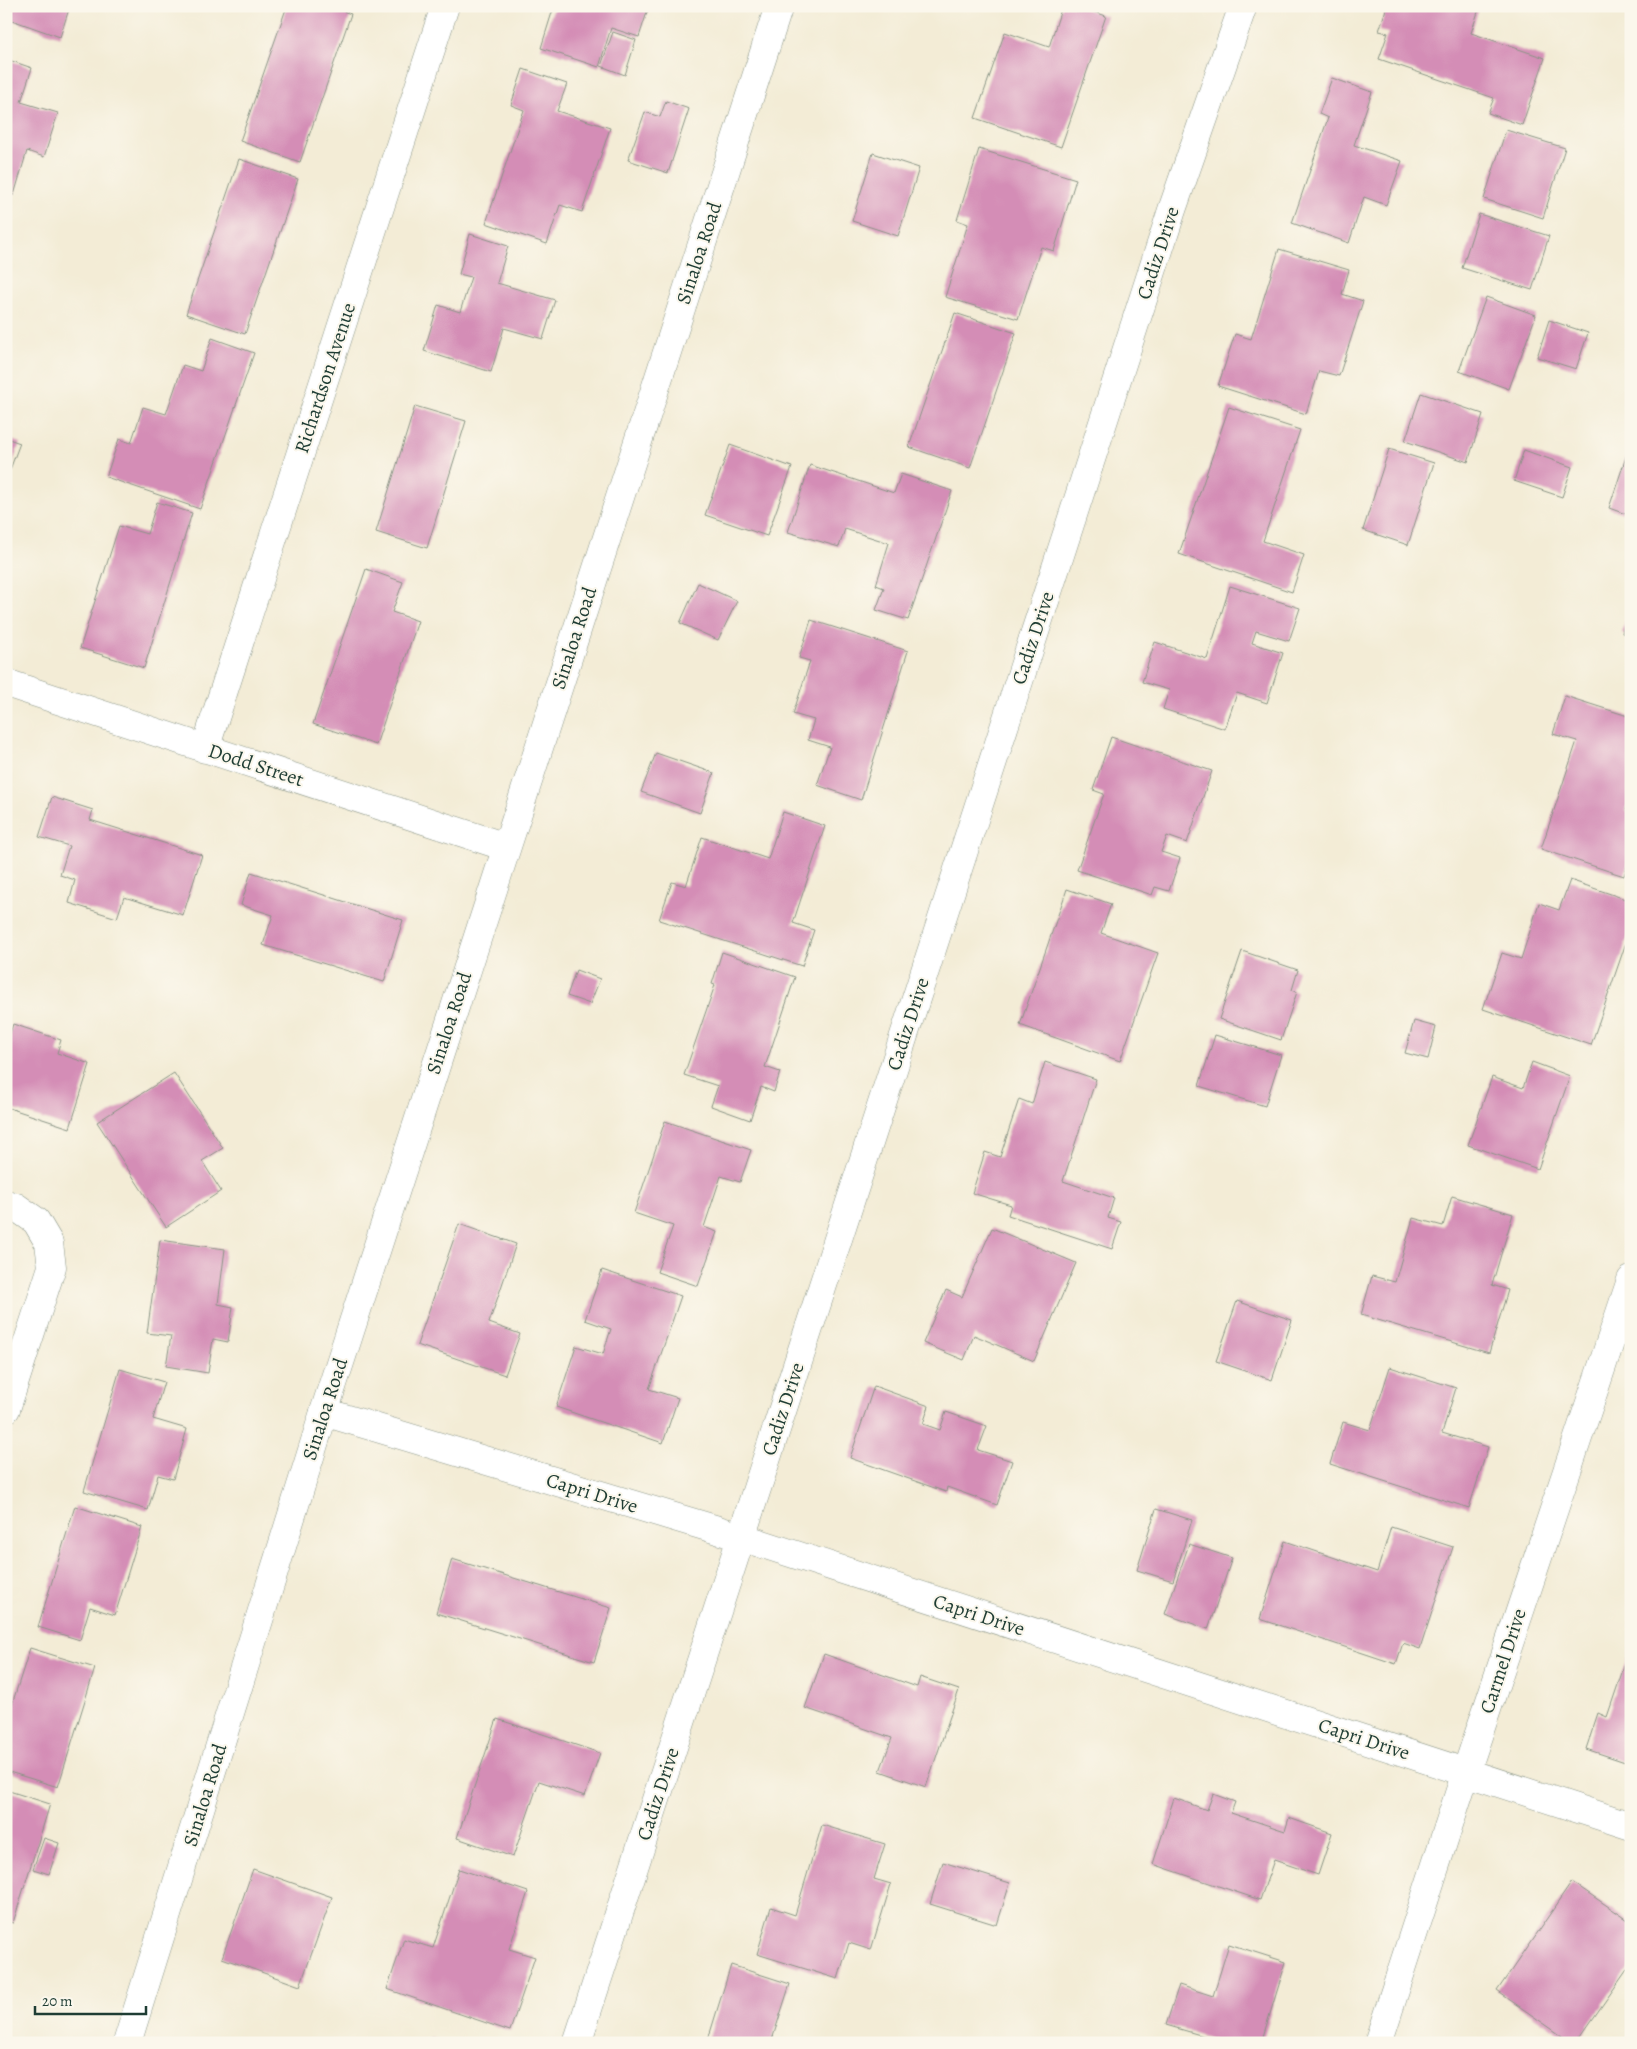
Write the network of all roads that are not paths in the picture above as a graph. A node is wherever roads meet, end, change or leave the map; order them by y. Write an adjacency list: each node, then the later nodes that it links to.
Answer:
1 (445, 6): 5 (street, Richardson Avenue)
2 (779, 6): 6 (street, Sinaloa Road)
3 (1242, 6): 11 (street, Cadiz Drive)
4 (6, 683): 5 (street, Dodd Street)
5 (205, 749): 6 (street, Dodd Street)
6 (506, 847): 10 (street, Sinaloa Road)
7 (6, 1204): 9 (street)
8 (1631, 1280): 12 (street, Carmel Drive)
9 (6, 1409)
10 (324, 1412): 11 (street, Capri Drive); 14 (street, Sinaloa Road)
11 (741, 1538): 12 (street, Capri Drive); 15 (street, Cadiz Drive)
12 (1466, 1772): 13 (street, Capri Drive); 16 (street, Carmel Drive)
13 (1631, 1826)
14 (128, 2043)
15 (577, 2043)
16 (1378, 2043)

